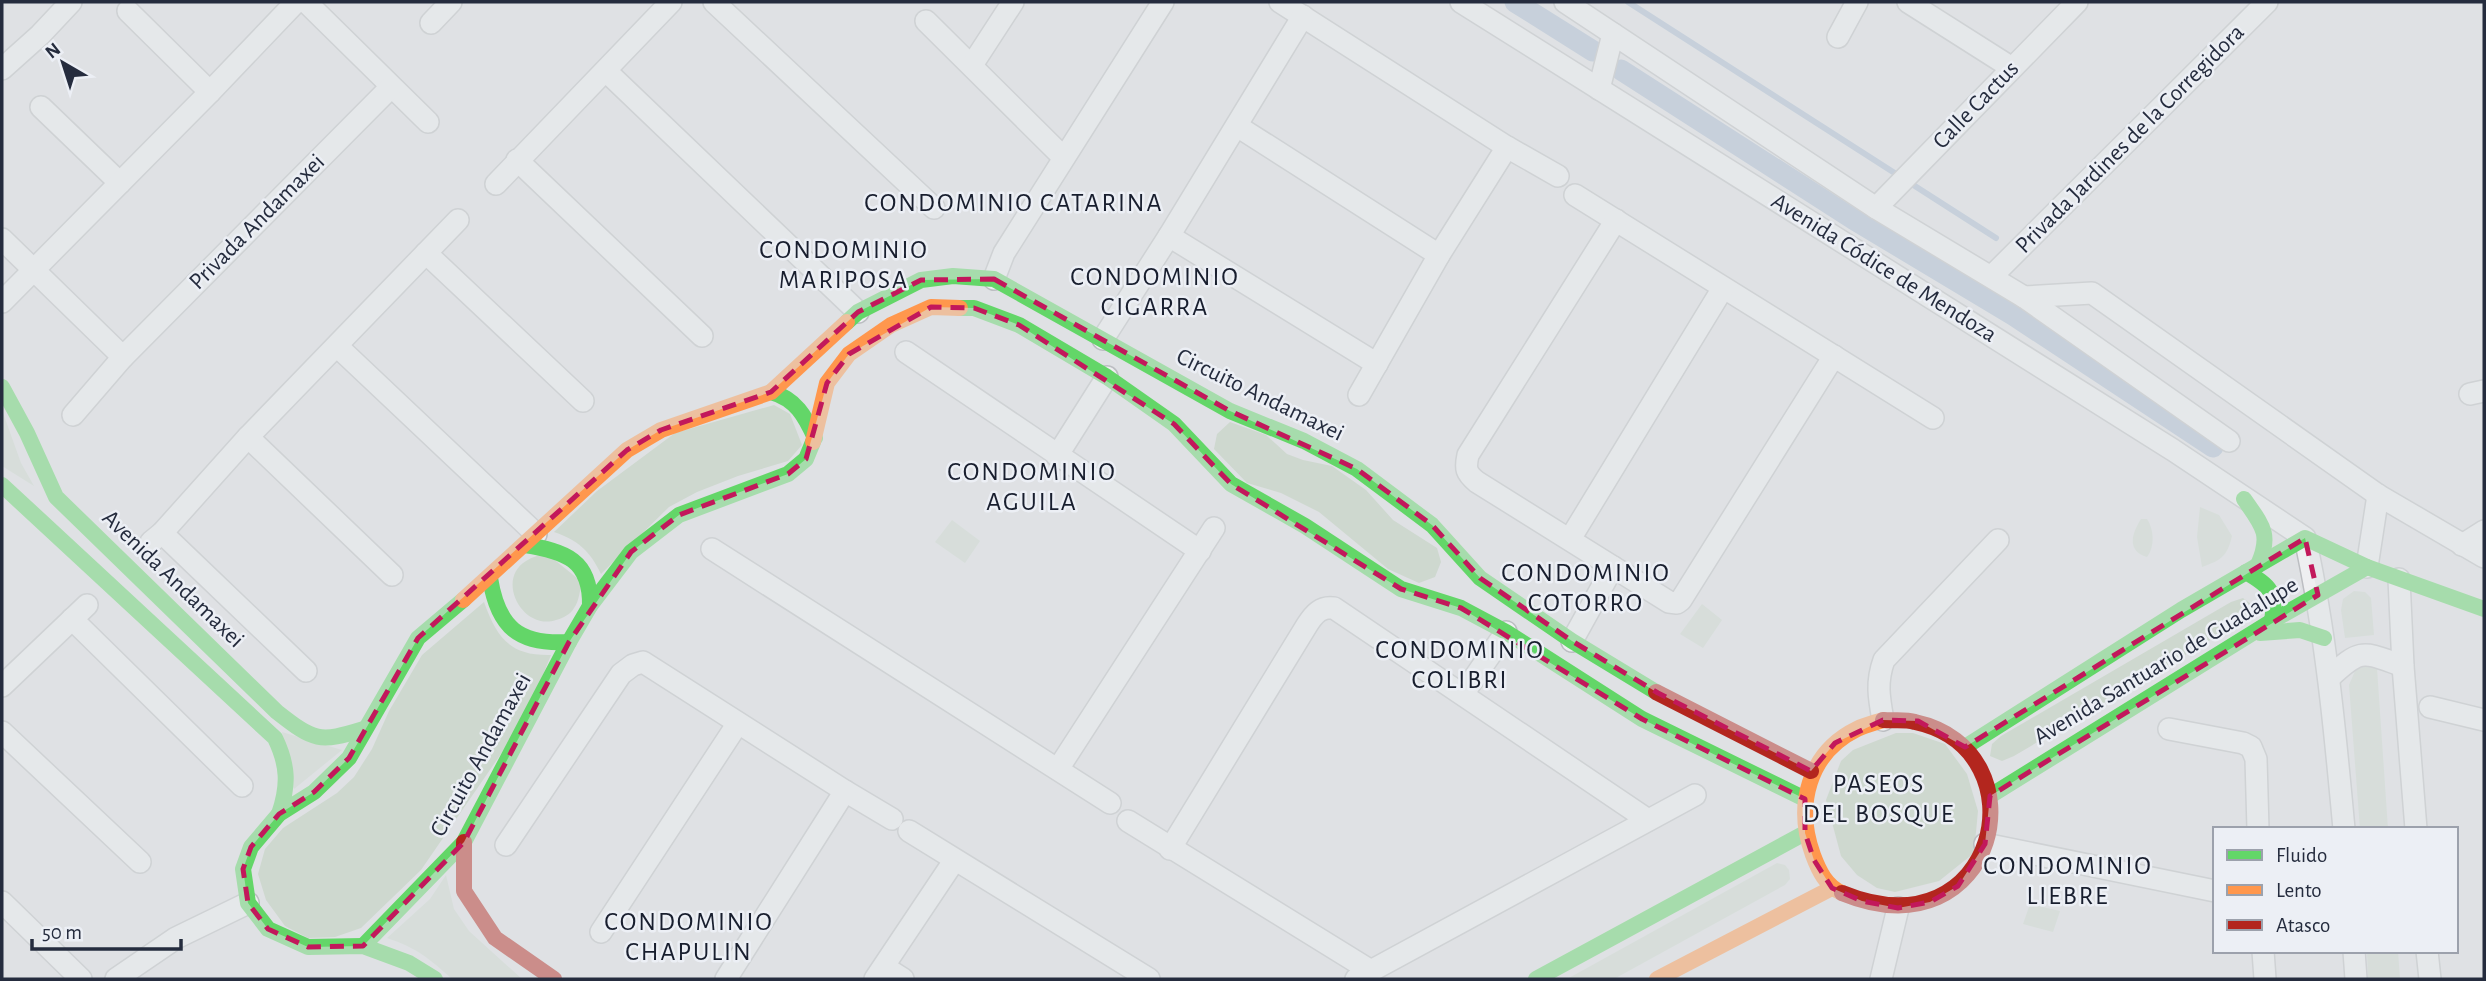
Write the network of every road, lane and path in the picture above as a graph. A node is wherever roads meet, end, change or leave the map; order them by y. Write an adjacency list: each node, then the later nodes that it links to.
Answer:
1 (71, 2): 24 (street)
2 (296, 2): 28 (street)
3 (306, 2): 26 (street)
4 (451, 2): 19 (street)
5 (671, 2): 25 (street)
6 (714, 2): 39 (street)
7 (1013, 2): 22 (street)
8 (1163, 2): 33 (street)
9 (1280, 2): 17 (street)
10 (1461, 2): 27 (street, Avenida Códice de Mendoza)
11 (1564, 2): 20 (street)
12 (1857, 2): 21 (street)
13 (1908, 2): 23 (street)
14 (2077, 2): 23 (street, Calle Cactus)
15 (2267, 2): 48 (street, Privada Jardines de la Corregidora)
16 (128, 11): 28 (street)
17 (1303, 16): 31 (street); 32 (street)
18 (926, 21): 22 (street)
19 (431, 23)
20 (1614, 34): 27 (street); 40 (street)
21 (1838, 37)
22 (972, 65): 33 (street)
23 (2012, 68): 40 (street, Calle Cactus)
24 (2, 69)
25 (606, 71): 34 (street); 53 (street)
26 (391, 87): 30 (street); 59 (street, Privada Andamaxei)
27 (1599, 89): 77 (street, Avenida Códice de Mendoza)
28 (210, 92): 36 (street)
29 (41, 107): 36 (street)
30 (428, 122)
31 (1237, 126): 43 (street); 46 (street)
32 (1507, 147): 35 (street); 46 (street)
33 (1063, 157): 49 (street)
34 (517, 160): 37 (street); 54 (street)
35 (1558, 176)
36 (120, 183): 47 (street)
37 (496, 184)
38 (1575, 195): 42 (street)
39 (934, 208)
40 (1876, 208): 48 (street)
41 (458, 220): 45 (street)
42 (1616, 220): 50 (street); 83 (street)
43 (1169, 236): 55 (street); 60 (street)
44 (2, 239): 47 (street)
45 (426, 253): 56 (street); 65 (street)
46 (1439, 255): 60 (street)
47 (34, 271): 52 (street); 59 (street)
48 (1992, 276): 51 (street)
49 (994, 279): 53 (street, Circuito Andamaxei); 55 (street, Circuito Andamaxei)
50 (1723, 288): 58 (street); 83 (street)
51 (2024, 298): 71 (street); 75 (street)
52 (2, 302)
53 (859, 312): 63 (street, Circuito Andamaxei)
54 (702, 336)
55 (1103, 339): 66 (street, Circuito Andamaxei)
56 (337, 346): 69 (street); 81 (street)
57 (906, 352): 72 (street)
58 (1834, 356): 68 (street); 90 (street)
59 (123, 358): 67 (street, Privada Andamaxei)
60 (1377, 364): 64 (street)
61 (1107, 377): 70 (street, Circuito Andamaxei); 72 (street); 73 (street, Circuito Andamaxei)
62 (2, 387): 76 (street, Avenida Andamaxei)
63 (771, 392): 70 (street); 81 (street, Circuito Andamaxei)
64 (1359, 395)
65 (583, 401)
66 (1230, 411): 73 (street); 86 (street, Circuito Andamaxei)
67 (72, 415)
68 (1933, 418)
69 (248, 437): 94 (street); 107 (street)
70 (815, 438): 98 (street, Circuito Andamaxei)
71 (2229, 441)
72 (1057, 456): 88 (street)
73 (1204, 457): 101 (street, Circuito Andamaxei)
74 (2, 485): 78 (street, Avenida Andamaxei)
75 (2378, 495): 85 (street); 91 (street)
76 (56, 497): 78 (street); 115 (street, Avenida Andamaxei)
77 (2244, 499): 82 (street, Avenida Códice de Mendoza); 92 (street)
78 (37, 519): 127 (street, Avenida Andamaxei)
79 (1214, 528): 88 (street)
80 (2484, 531): 85 (street)
81 (528, 534): 95 (street, Circuito Andamaxei); 98 (street)
82 (2305, 538): 91 (street, Avenida Códice de Mendoza); 92 (street, Avenida Santuario de Guadalupe); 97 (street)
83 (1570, 539): 90 (street)
84 (1998, 540): 113 (street)
85 (2462, 545): 89 (street)
86 (1453, 546): 93 (street); 104 (street, Circuito Andamaxei)
87 (712, 549): 119 (street)
88 (1200, 551): 119 (street)
89 (2484, 557)
90 (1613, 566): 104 (street)
91 (2367, 567): 96 (street, Avenida Códice de Mendoza); 97 (street, Avenida Santuario de Guadalupe)
92 (2252, 569): 100 (street); 118 (street, Avenida Santuario de Guadalupe)
93 (1451, 570)
94 (392, 575)
95 (490, 578): 105 (street); 115 (street, Circuito Andamaxei)
96 (2399, 579): 99 (street, Avenida Códice de Mendoza); 106 (street)
97 (2318, 595): 100 (street, Avenida Santuario de Guadalupe); 103 (street)
98 (590, 606): 105 (street, Circuito Andamaxei)
99 (2484, 609)
100 (2272, 621): 102 (street, Avenida Santuario de Guadalupe)
101 (1506, 632): 110 (street); 125 (street, Circuito Andamaxei)
102 (2252, 634): 103 (street); 124 (street, Avenida Santuario de Guadalupe)
103 (2324, 638): 108 (street)
104 (1572, 641): 120 (street, Circuito Andamaxei)
105 (569, 642): 134 (street, Circuito Andamaxei)
106 (2403, 666): 108 (street); 132 (street)
107 (306, 671)
108 (2329, 677): 131 (street)
109 (2, 686): 121 (street)
110 (1463, 694): 128 (street); 137 (street)
111 (2430, 707): 112 (street)
112 (2484, 719)
113 (1883, 720): 118 (street); 120 (street)
114 (738, 723): 122 (street); 136 (street); 145 (street)
115 (364, 729): 127 (street, Circuito Andamaxei)
116 (2169, 729): 130 (street)
117 (2, 732): 139 (street)
118 (1965, 747): 124 (street)
119 (1058, 769): 126 (street)
120 (1811, 771): 125 (street)
121 (242, 786)
122 (845, 791): 138 (street); 156 (street)
123 (1695, 795): 128 (street)
124 (1990, 796): 135 (street)
125 (1805, 799): 133 (street)
126 (1110, 803)
127 (279, 814): 143 (street, Circuito Andamaxei)
128 (1648, 820): 151 (street)
129 (1128, 821): 137 (street)
130 (2258, 827)
131 (2343, 827)
132 (2417, 827)
133 (1805, 833): 140 (street); 159 (street)
134 (464, 842): 146 (street, Circuito Andamaxei); 155 (street)
135 (1985, 844): 141 (street); 144 (street)
136 (506, 845)
137 (1170, 849): 151 (street)
138 (954, 860): 150 (street); 158 (street)
139 (140, 862)
140 (1832, 888): 144 (street); 160 (street)
141 (2213, 891)
142 (2, 902): 152 (street)
143 (248, 904): 146 (street); 153 (street)
144 (1898, 908): 161 (street)
145 (601, 932)
146 (363, 946): 154 (street)
147 (2263, 953): 162 (street)
148 (2354, 953): 163 (street)
149 (2427, 953): 164 (street)
150 (880, 973): 157 (street)
151 (1364, 975)
152 (81, 979)
153 (116, 979)
154 (435, 979)
155 (554, 979)
156 (726, 979)
157 (904, 979)
158 (1149, 979)
159 (1536, 979)
160 (1657, 979)
161 (1881, 979)
162 (2266, 979)
163 (2356, 979)
164 (2430, 979)

